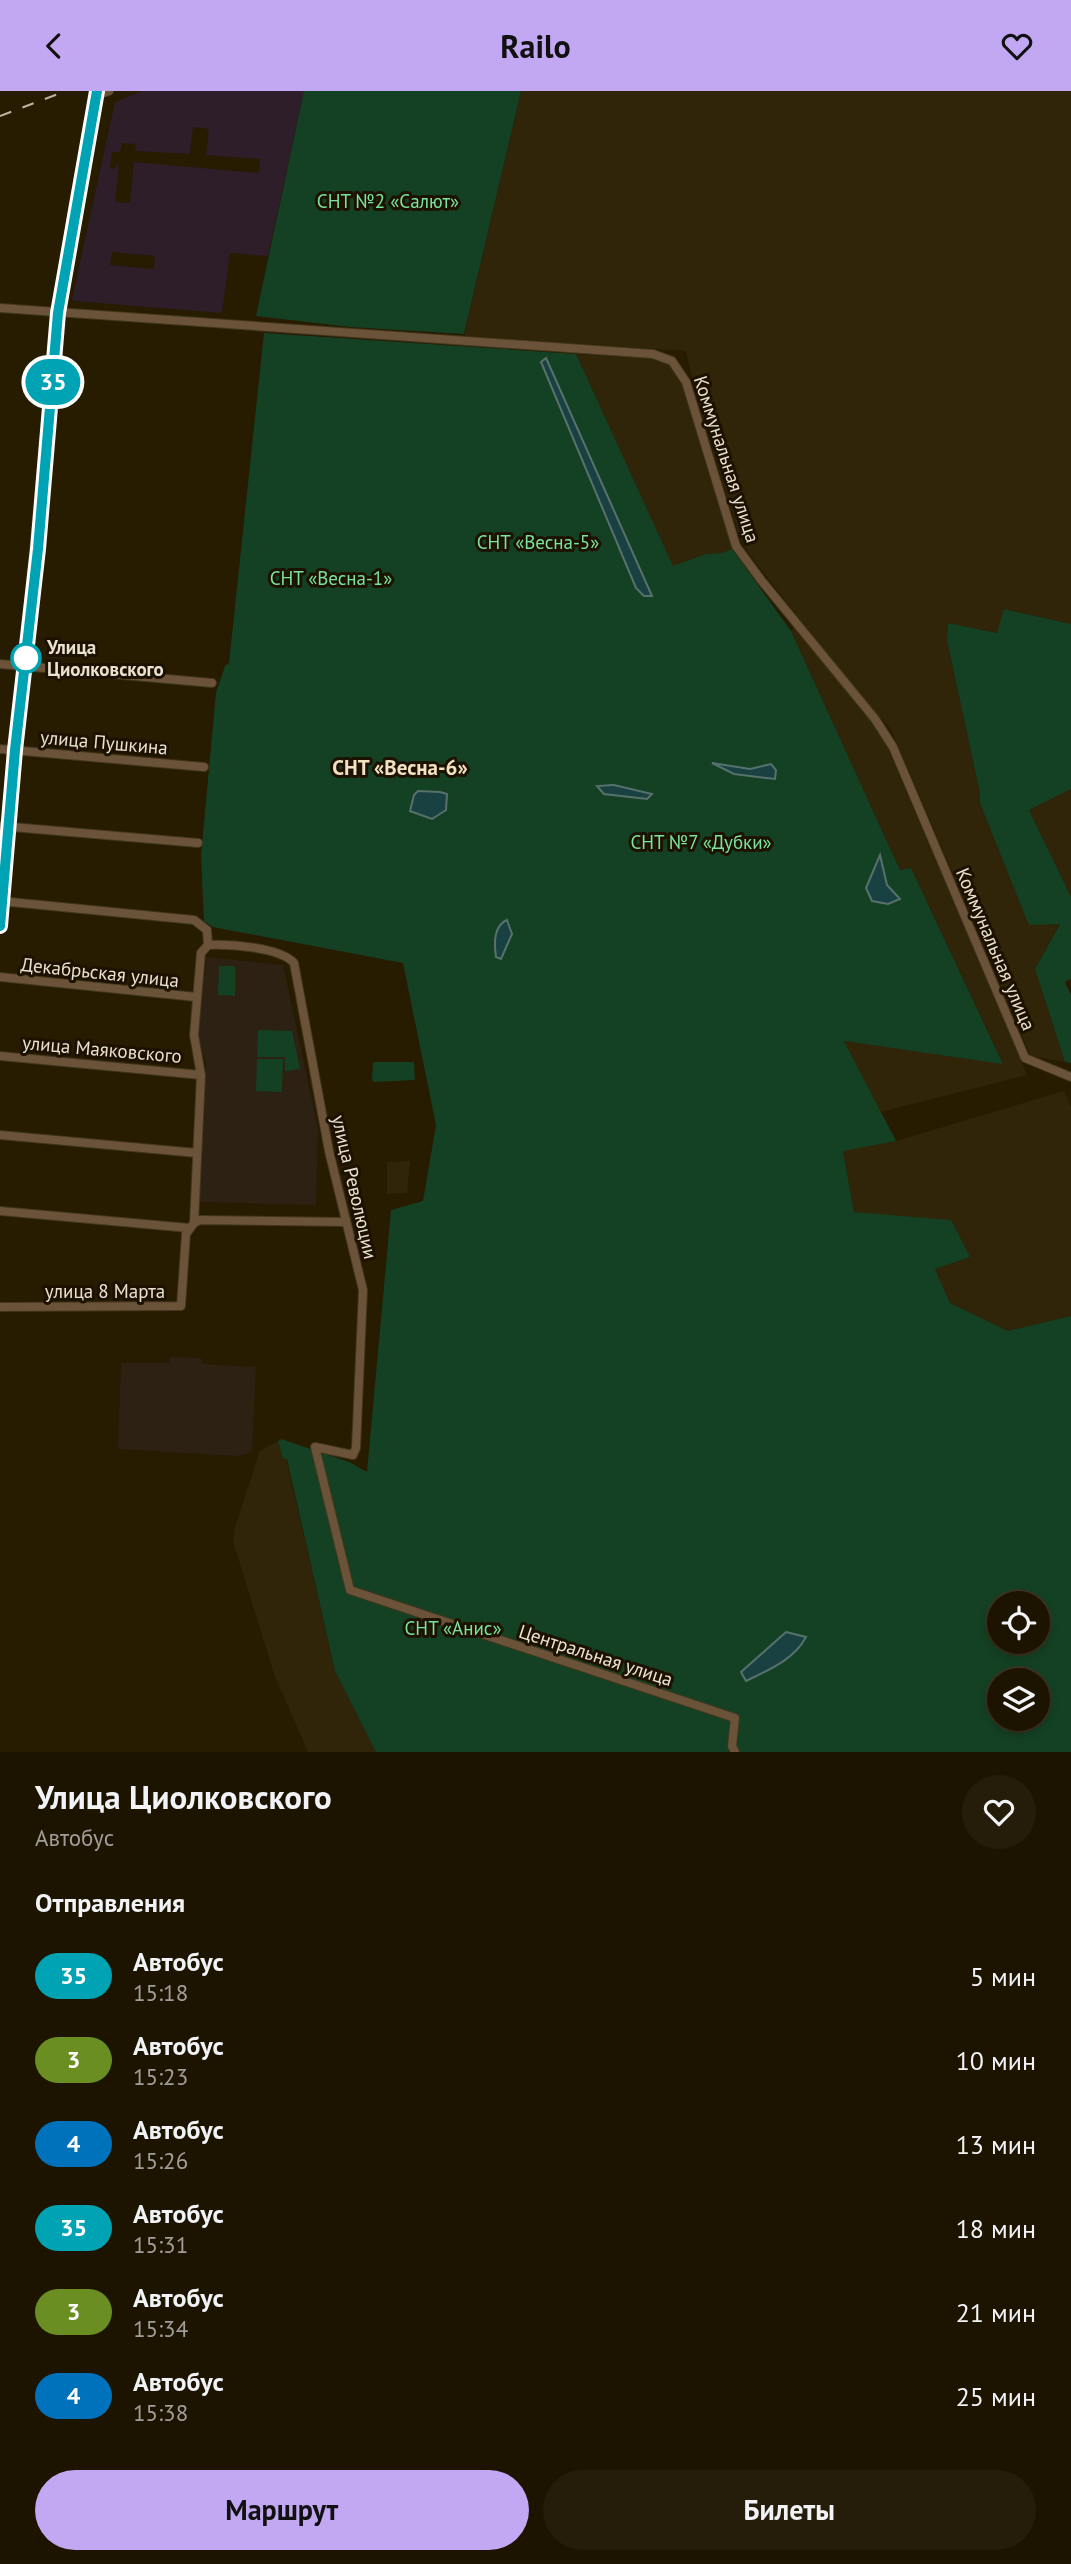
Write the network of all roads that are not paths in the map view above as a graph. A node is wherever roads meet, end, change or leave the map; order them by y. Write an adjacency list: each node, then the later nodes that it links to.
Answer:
1 (109, 91): 2 (street)
2 (97, 93): 4 (main road)
3 (0, 308): 4 (street, Коммунальная улица)
4 (58, 313): 6 (main road); 20 (street, Коммунальная улица)
5 (0, 664): 6 (street)
6 (25, 666): 7 (street); 9 (main road)
7 (212, 683)
8 (0, 749): 9 (street, улица Пушкина)
9 (15, 750): 10 (street, улица Пушкина); 11 (main road)
10 (204, 767)
11 (4, 826): 12 (street); 13 (main road)
12 (198, 843)
13 (1, 901): 14 (main road); 15 (street)
14 (0, 926)
15 (208, 945): 17 (street); 24 (street, улица Революции)
16 (0, 977): 17 (street, Декабрьская улица)
17 (196, 997): 19 (street)
18 (0, 1056): 19 (street, улица Маяковского)
19 (201, 1075): 22 (street)
20 (1071, 1077)
21 (0, 1135): 22 (street)
22 (197, 1153): 25 (street)
23 (0, 1211): 25 (street)
24 (346, 1222): 25 (street); 27 (street, улица Революции)
25 (191, 1226): 26 (street, улица 8 Марта)
26 (0, 1307)
27 (317, 1451): 28 (street, Центральная улица)
28 (735, 1752)

